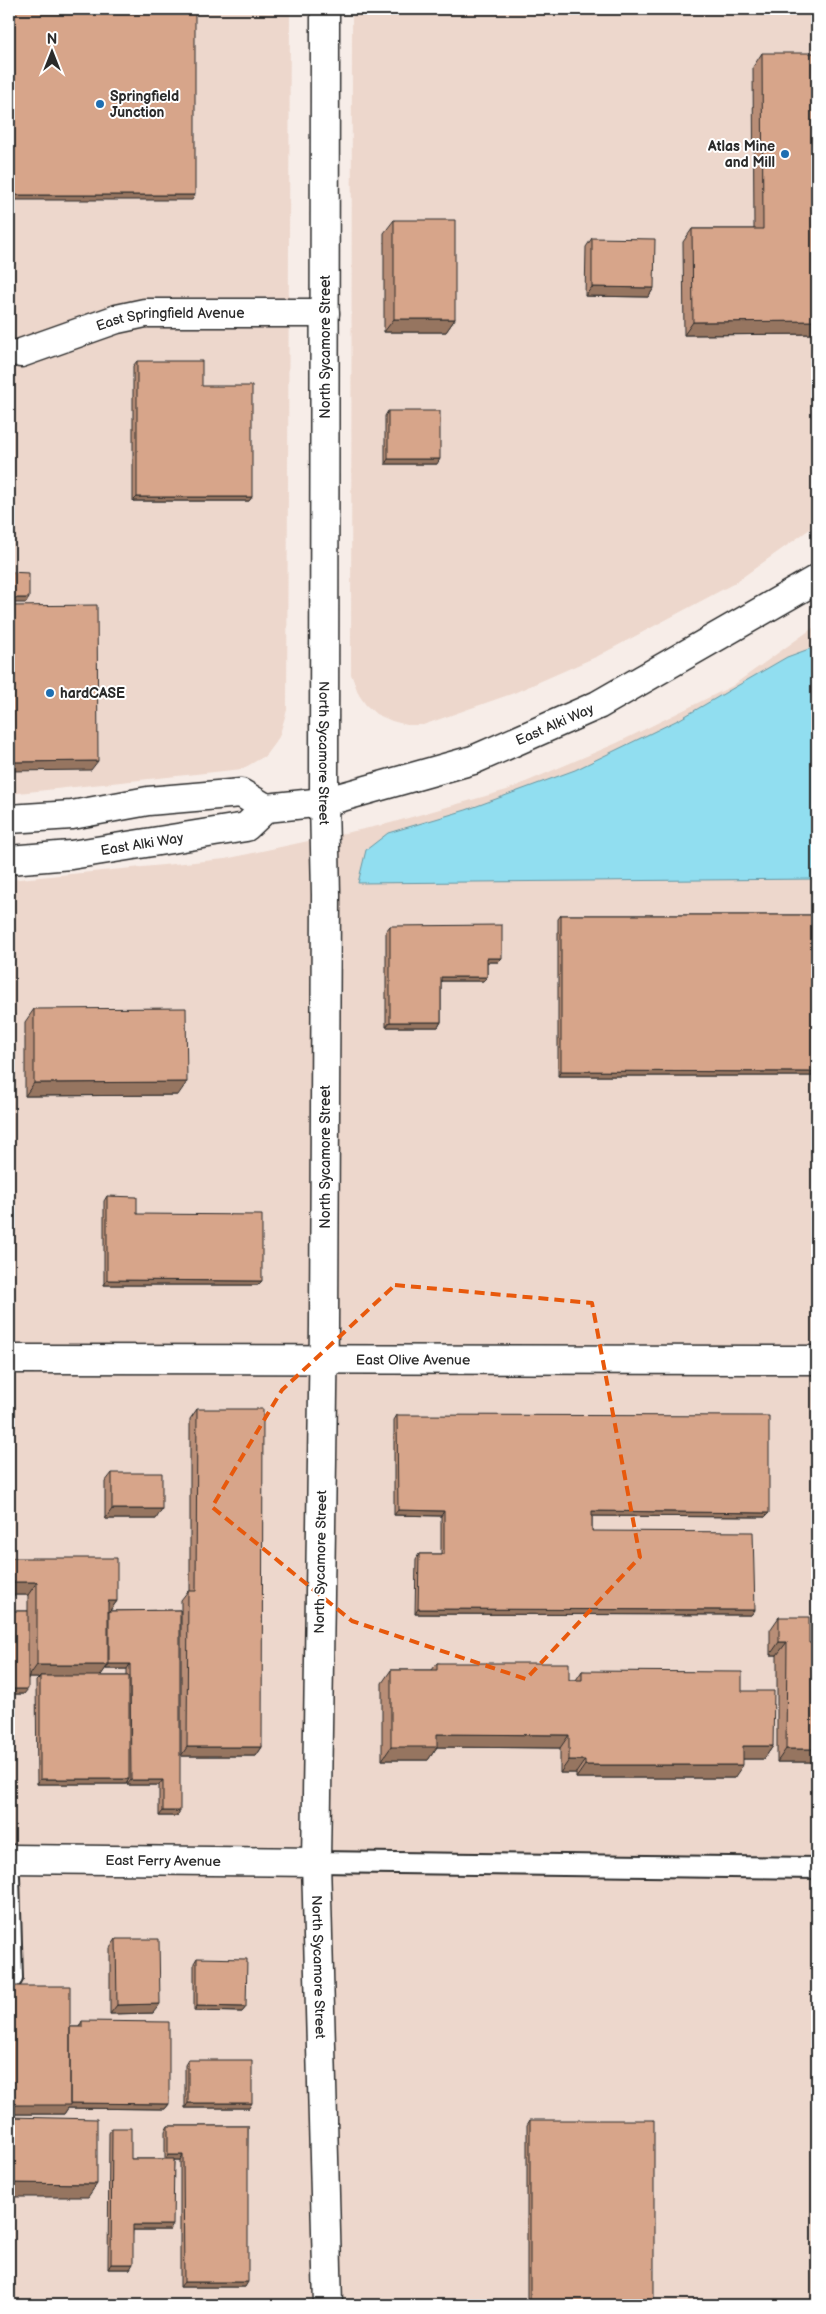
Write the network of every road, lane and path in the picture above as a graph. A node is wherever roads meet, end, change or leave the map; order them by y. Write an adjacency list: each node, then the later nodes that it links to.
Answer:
1 (325, 9): 2 (street, North Sycamore Street)
2 (325, 313): 3 (street, East Springfield Avenue); 5 (street, North Sycamore Street)
3 (21, 353)
4 (817, 579): 5 (street, East Alki Way)
5 (324, 802): 6 (street, East Alki Way); 10 (street, North Sycamore Street)
6 (266, 808): 7 (street); 8 (street, East Alki Way)
7 (9, 819)
8 (9, 860)
9 (9, 1359): 10 (street, East Olive Avenue)
10 (323, 1359): 11 (street, East Olive Avenue); 13 (street, North Sycamore Street)
11 (817, 1360)
12 (9, 1859): 13 (street, East Ferry Avenue)
13 (316, 1862): 14 (lane); 17 (street, North Sycamore Street)
14 (817, 1868)
15 (9, 1876): 16 (lane)
16 (12, 1978)
17 (328, 2305)

